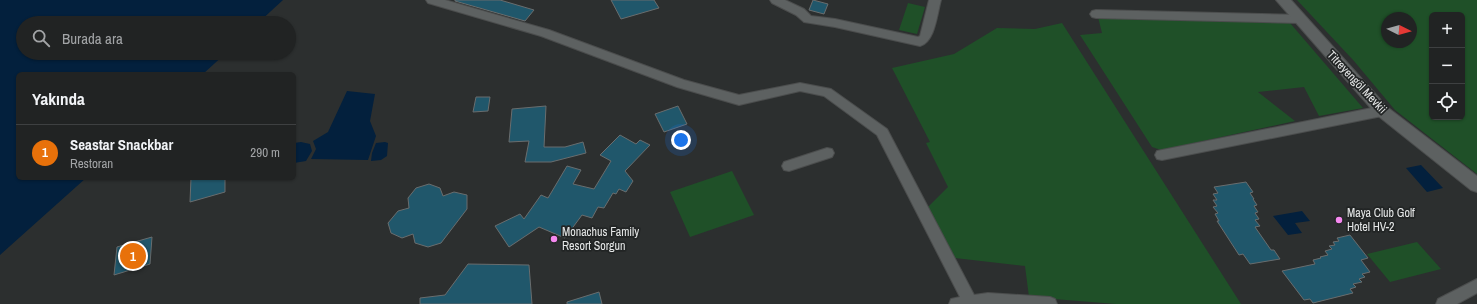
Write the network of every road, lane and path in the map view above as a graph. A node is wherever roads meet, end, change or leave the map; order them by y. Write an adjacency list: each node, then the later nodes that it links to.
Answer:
1 (432, 0): 13 (street)
2 (776, 0): 3 (street)
3 (935, 0)
4 (1283, 0): 6 (street, Titreyengöl Mevkii)
5 (1096, 14): 6 (street)
6 (1300, 19): 7 (street, Titreyengöl Mevkii)
7 (1382, 111): 9 (street); 11 (street, Titreyengöl Mevkii)
8 (827, 153): 10 (street)
9 (1162, 155)
10 (789, 166)
11 (1477, 185)
12 (1477, 286): 15 (street)
13 (963, 303): 14 (street)
14 (1050, 304)
15 (1443, 304)

